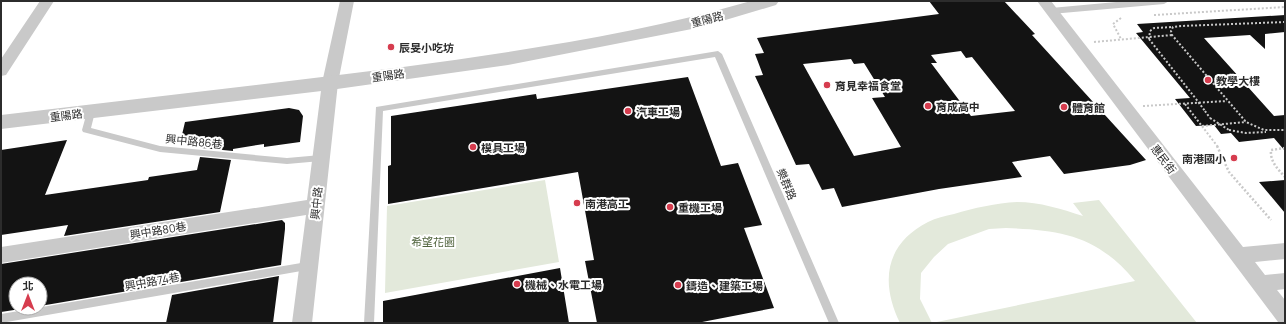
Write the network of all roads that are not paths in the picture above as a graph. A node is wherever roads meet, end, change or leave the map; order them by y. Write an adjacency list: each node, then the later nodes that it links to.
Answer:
1 (47, 1): 6 (street)
2 (347, 1): 7 (street, 興中路)
3 (770, 1): 7 (street, 重陽路)
4 (1164, 1): 5 (street)
5 (1048, 6): 14 (street, 惠民街)
6 (1, 72)
7 (330, 83): 8 (street, 重陽路); 10 (street, 興中路)
8 (91, 112): 9 (street, 重陽路); 10 (lane, 興中路86巷)
9 (1, 122)
10 (321, 158): 11 (street, 興中路)
11 (315, 206): 13 (street, 興中路80巷); 15 (street, 興中路)
12 (1285, 251): 14 (street)
13 (1, 255)
14 (1239, 255): 17 (street, 惠民街)
15 (307, 266): 19 (lane, 興中路74巷); 20 (street, 興中路)
16 (1285, 281): 17 (street)
17 (1261, 284): 18 (street, 惠民街)
18 (1282, 308)
19 (1, 319)
20 (302, 323)
21 (369, 323): 22 (lane, 樂群路)
22 (834, 323)

